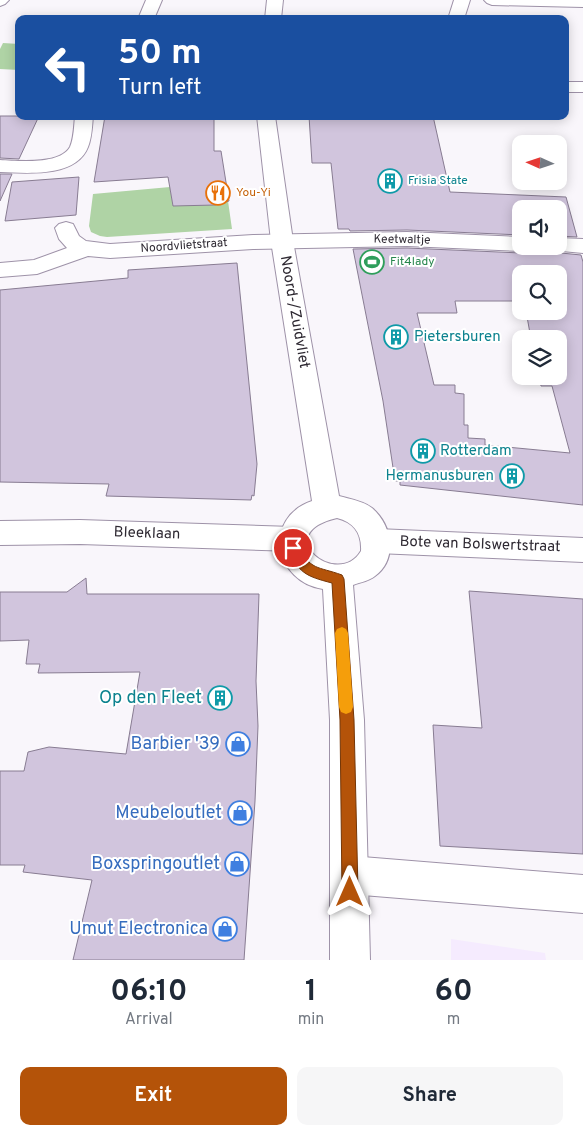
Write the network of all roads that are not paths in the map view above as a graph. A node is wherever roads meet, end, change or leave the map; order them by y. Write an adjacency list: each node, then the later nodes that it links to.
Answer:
1 (154, 0): 7 (street)
2 (275, 0): 8 (street)
3 (462, 0): 9 (street)
4 (492, 0): 5 (street)
5 (536, 1): 6 (street); 10 (street)
6 (583, 2)
7 (148, 15)
8 (273, 15)
9 (457, 15)
10 (538, 15)
11 (569, 86): 12 (street)
12 (583, 87)
13 (83, 120): 15 (street)
14 (267, 120): 17 (street, Noord-/Zuidvliet)
15 (0, 166)
16 (66, 228): 21 (street)
17 (282, 241): 18 (street, Keetwaltje); 21 (street, Noordvlietstraat); 23 (street, Noord-/Zuidvliet)
18 (512, 244)
19 (567, 245): 20 (street)
20 (583, 246)
21 (86, 249): 22 (street, Noordvlietstraat)
22 (0, 270)
23 (327, 508): 25 (street); 26 (street)
24 (0, 533): 25 (street, Bleeklaan)
25 (293, 538): 28 (street)
26 (377, 541): 27 (street, Bote van Bolswertstraat); 28 (street)
27 (583, 550)
28 (338, 579): 29 (street)
29 (350, 875): 30 (street); 31 (street)
30 (583, 894)
31 (350, 960)

